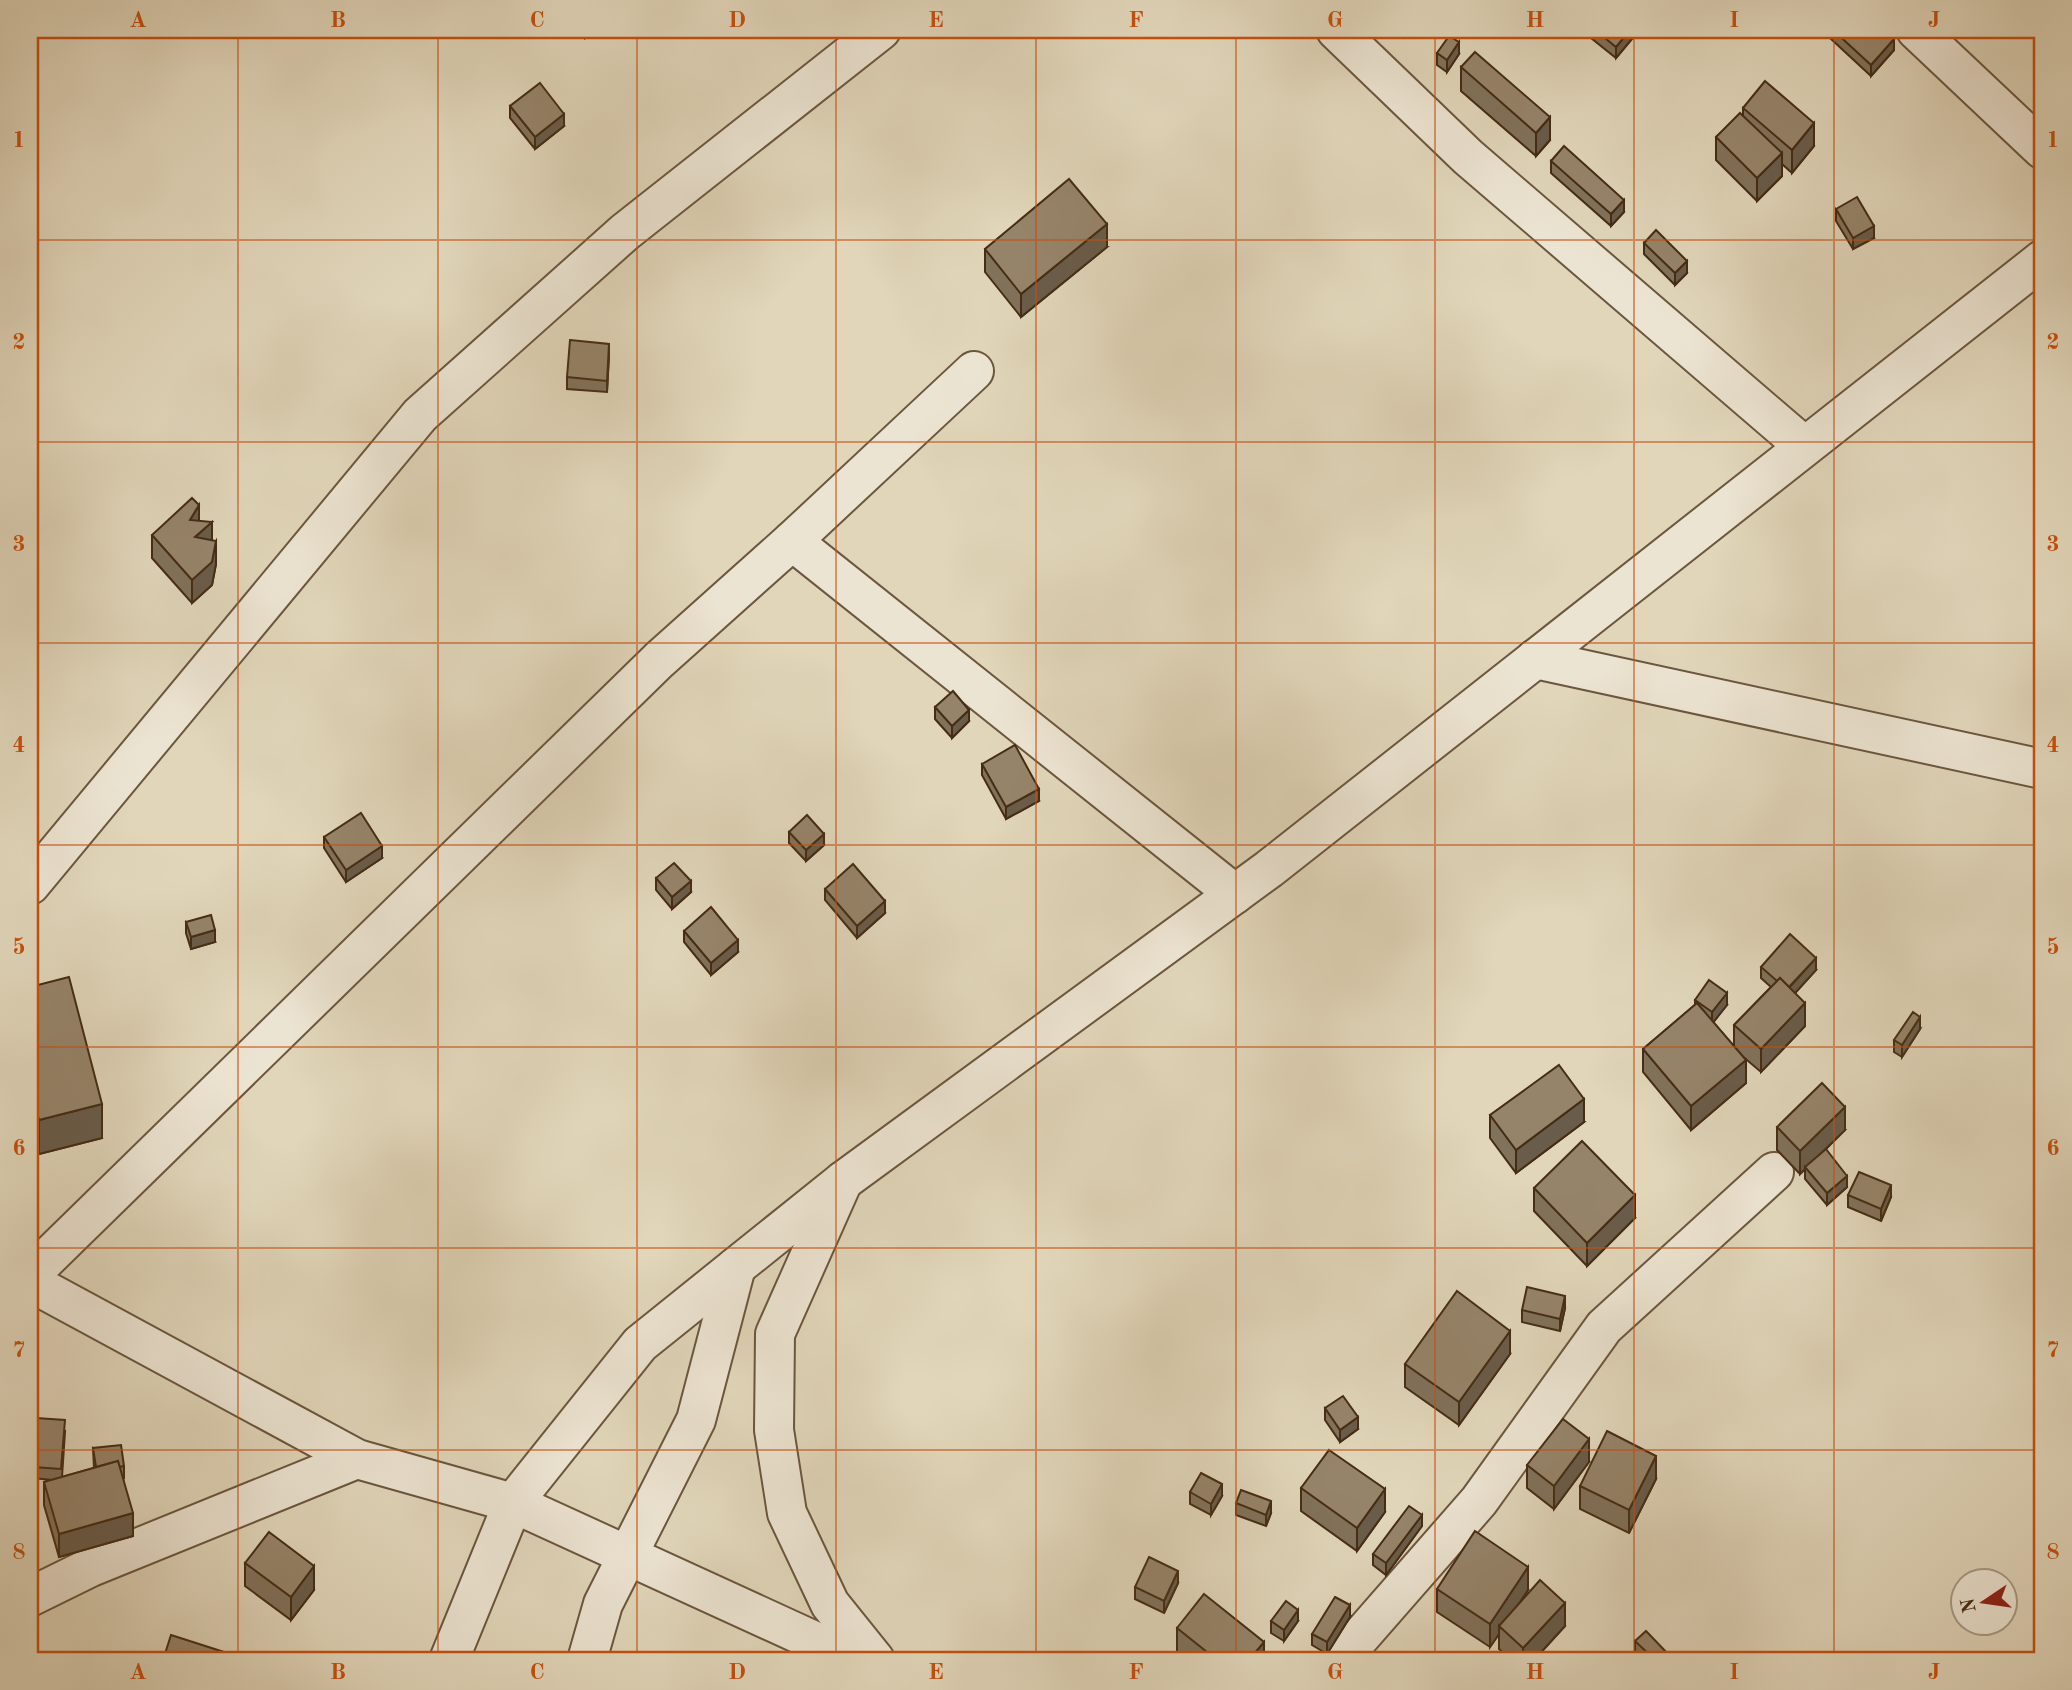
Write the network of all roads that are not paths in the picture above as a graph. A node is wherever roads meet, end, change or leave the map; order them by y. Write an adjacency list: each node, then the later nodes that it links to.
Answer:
1 (881, 30): 11 (street)
2 (1336, 30): 7 (street)
3 (1916, 30): 4 (street)
4 (2042, 149)
5 (2042, 260): 7 (street)
6 (974, 371): 8 (street)
7 (1804, 446): 9 (street)
8 (792, 541): 12 (street); 16 (street)
9 (1535, 659): 10 (street); 12 (street)
10 (2042, 769)
11 (30, 884)
12 (1235, 894): 14 (street)
13 (1774, 1172): 26 (street)
14 (843, 1181): 15 (street); 25 (street)
15 (736, 1267): 19 (street); 20 (street)
16 (30, 1275)
17 (30, 1282): 18 (street)
18 (357, 1459): 19 (street); 21 (street)
19 (513, 1503): 20 (street); 22 (street)
20 (627, 1556): 23 (street); 24 (street)
21 (30, 1597)
22 (449, 1660)
23 (587, 1660)
24 (856, 1660)
25 (875, 1660)
26 (1340, 1660)

